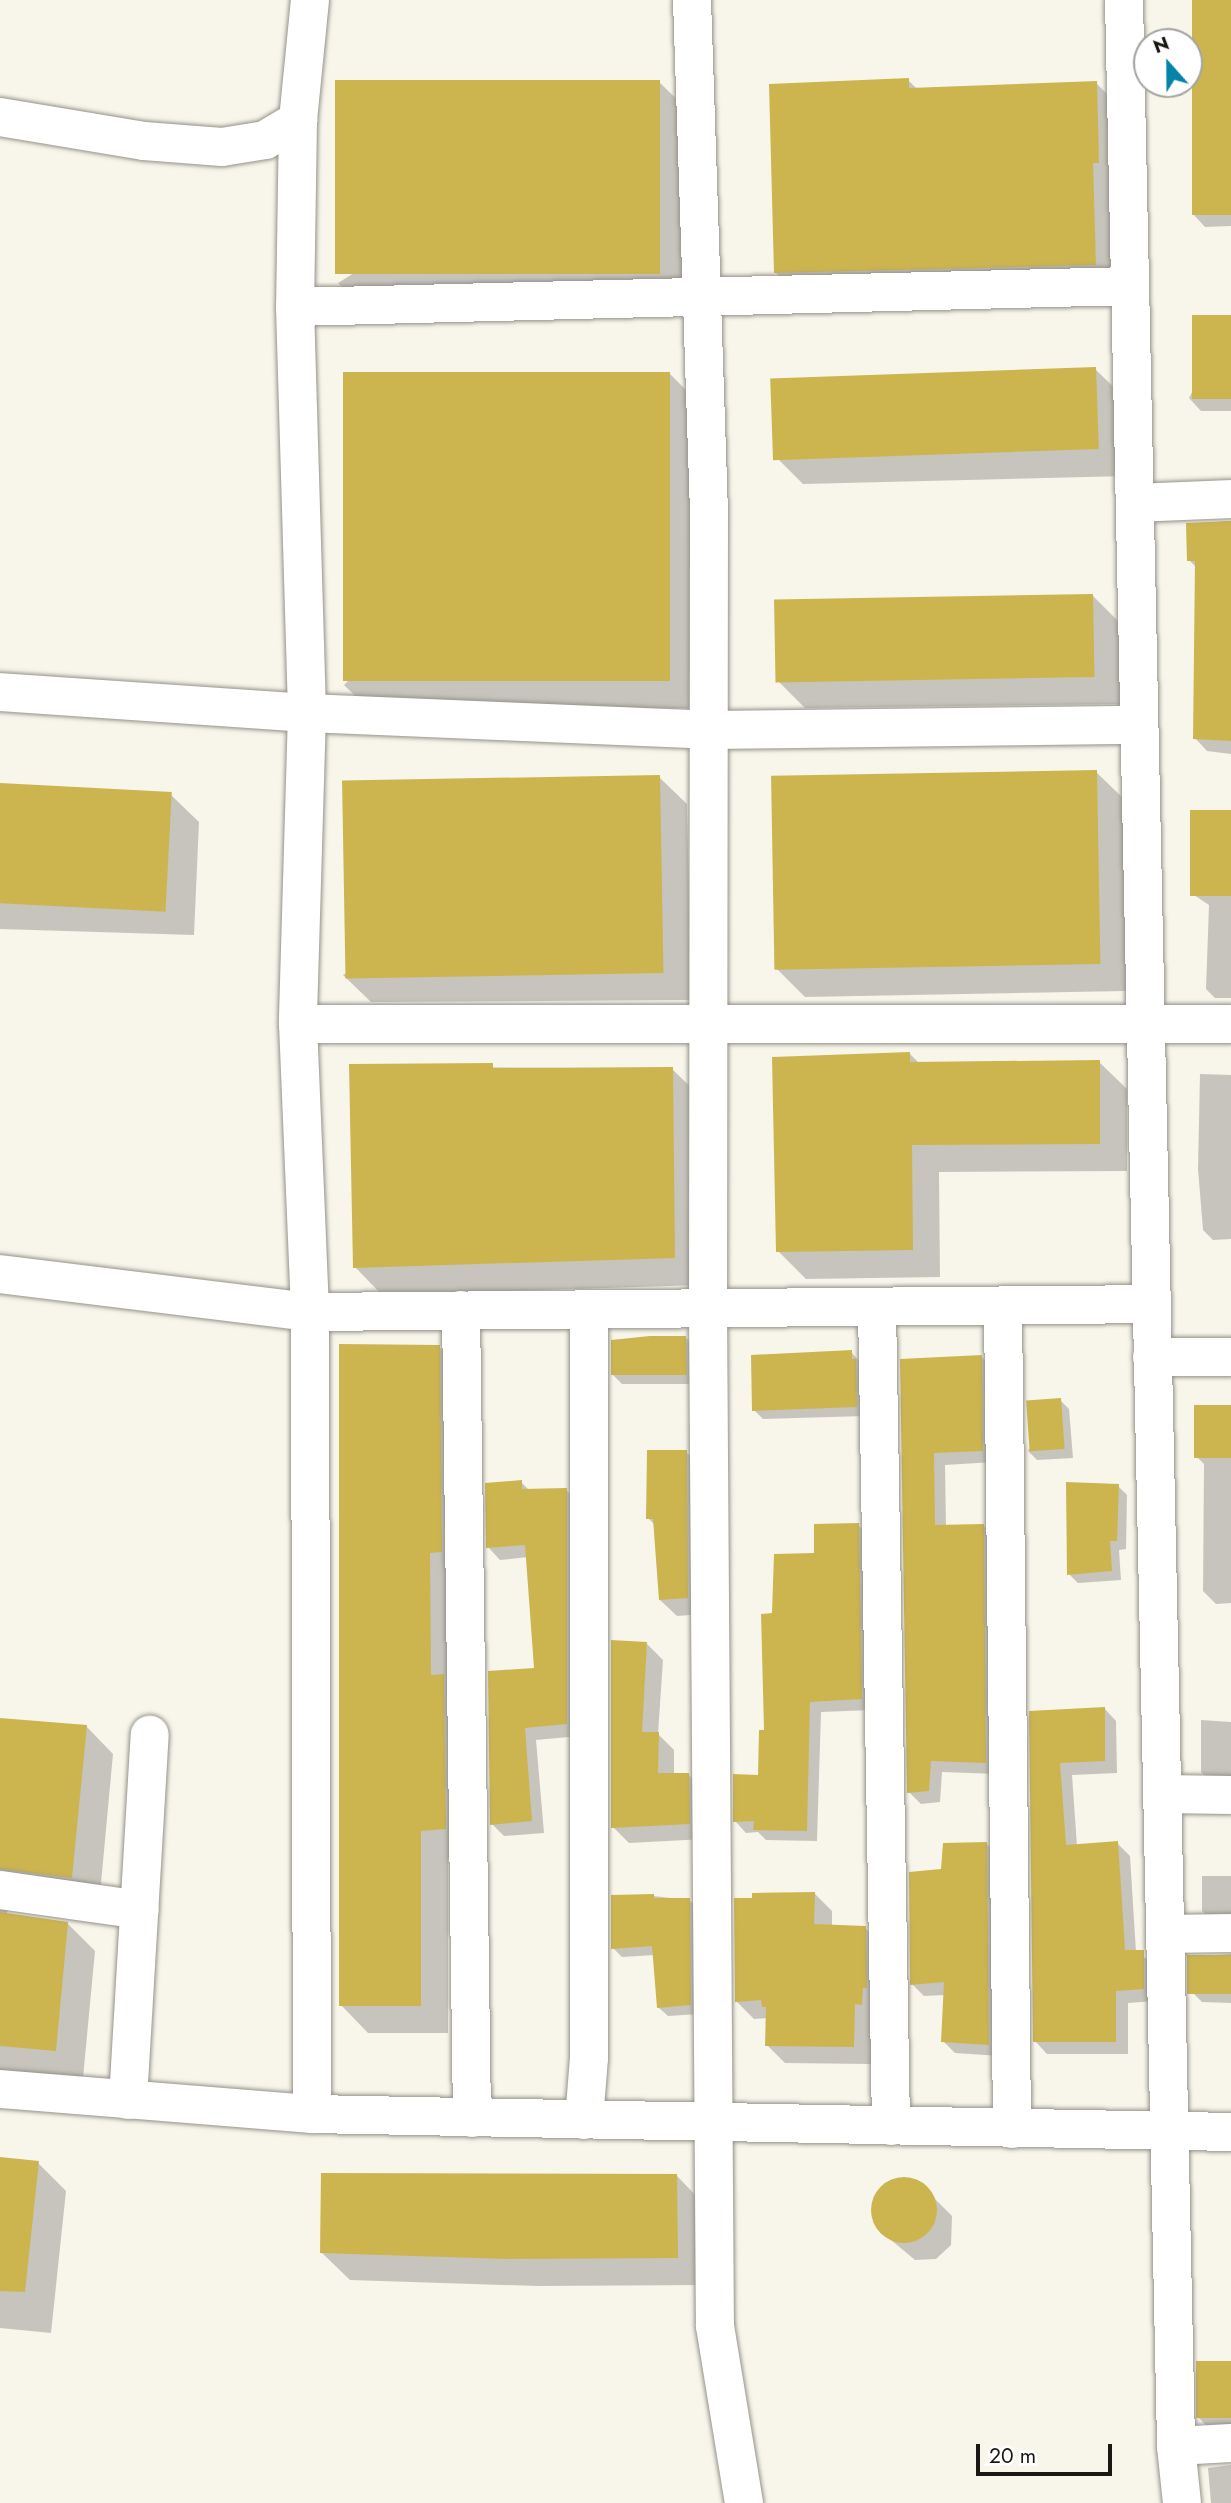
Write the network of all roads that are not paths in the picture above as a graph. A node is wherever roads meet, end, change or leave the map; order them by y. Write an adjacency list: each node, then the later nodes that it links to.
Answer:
1 (310, 0): 5 (street)
2 (692, 0): 7 (street)
3 (1124, 0): 6 (street)
4 (0, 117): 5 (street)
5 (298, 120): 8 (street)
6 (1130, 286): 7 (street); 10 (street)
7 (702, 296): 8 (street); 14 (street)
8 (295, 307): 12 (street)
9 (1231, 499): 10 (street)
10 (1135, 503): 13 (street)
11 (0, 692): 12 (street)
12 (307, 713): 14 (street); 15 (street)
13 (1139, 725): 14 (street); 17 (street)
14 (709, 730): 16 (street)
15 (298, 1024): 16 (street); 26 (street)
16 (709, 1024): 17 (street); 23 (street)
17 (1145, 1024): 18 (street); 20 (street)
18 (1231, 1024)
19 (0, 1274): 26 (street)
20 (1152, 1304): 21 (street); 27 (street)
21 (1003, 1306): 22 (street); 43 (street)
22 (877, 1307): 23 (street); 42 (street)
23 (708, 1308): 24 (street); 41 (street)
24 (589, 1309): 25 (street); 40 (street)
25 (461, 1310): 26 (street); 39 (street)
26 (310, 1312): 38 (street)
27 (1152, 1357): 28 (street); 30 (street)
28 (1231, 1357)
29 (150, 1735): 33 (street)
30 (1162, 1794): 31 (street); 35 (street)
31 (1231, 1795)
32 (0, 1890): 33 (street)
33 (140, 1910): 37 (street)
34 (1231, 1933): 35 (street)
35 (1165, 1934): 44 (street)
36 (0, 2089): 37 (street)
37 (128, 2099): 38 (street)
38 (312, 2114): 39 (street)
39 (472, 2118): 40 (street)
40 (584, 2120): 41 (street)
41 (717, 2123): 42 (street); 48 (street)
42 (891, 2126): 43 (street)
43 (1012, 2129): 44 (street)
44 (1169, 2132): 45 (street); 47 (street)
45 (1231, 2132)
46 (1231, 2443): 47 (street)
47 (1176, 2446): 49 (street)
48 (744, 2503)
49 (1182, 2503)

